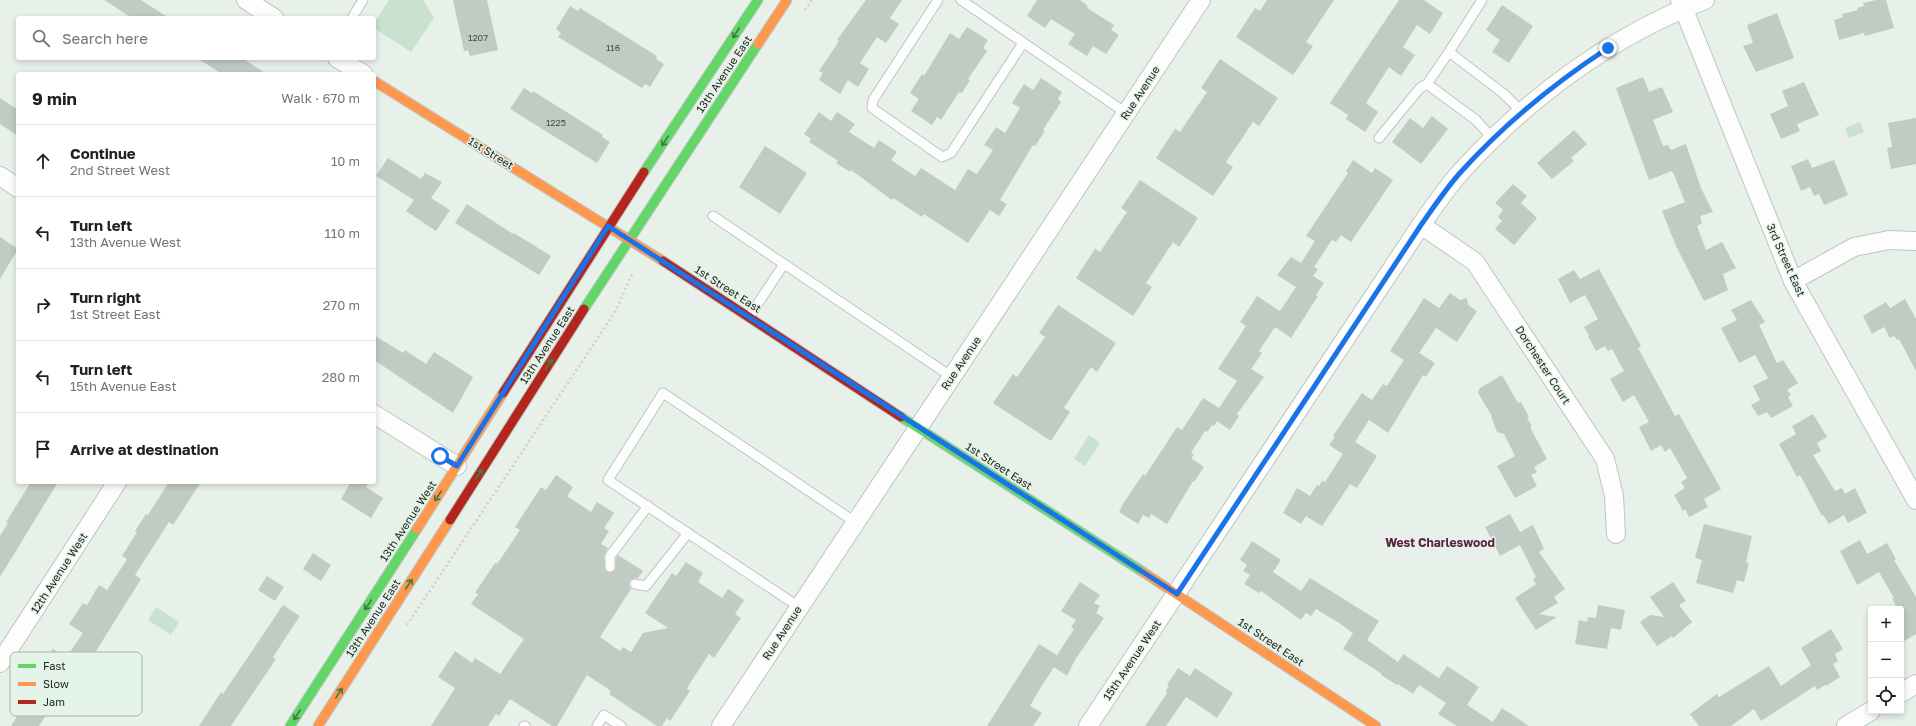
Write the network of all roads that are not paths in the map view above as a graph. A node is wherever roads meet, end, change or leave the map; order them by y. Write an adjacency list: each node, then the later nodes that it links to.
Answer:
1 (246, 0): 11 (street)
2 (363, 0): 12 (lane)
3 (758, 0): 27 (main road, 13th Avenue East, one-way to 27)
4 (787, 0): 28 (main road, 13th Avenue East)
5 (938, 0): 13 (lane)
6 (960, 0): 13 (lane)
7 (1201, 0): 20 (street, Rue Avenue)
8 (1482, 0): 14 (lane)
9 (1705, 0): 10 (street, 15th Avenue West)
10 (1682, 4): 19 (street, 15th Avenue West); 31 (street, 3rd Street East)
11 (271, 16)
12 (353, 16)
13 (1023, 43): 20 (lane)
14 (1449, 52): 18 (lane); 19 (lane)
15 (340, 60): 16 (street)
16 (360, 72)
17 (376, 82): 27 (main road, 1st Street)
18 (1427, 84): 21 (lane); 22 (lane)
19 (1522, 112): 22 (street, 15th Avenue West)
20 (1126, 113): 33 (street, Rue Avenue)
21 (1379, 138)
22 (1493, 140): 26 (street, 15th Avenue West)
23 (0, 176): 24 (street)
24 (16, 187)
25 (713, 216): 30 (lane)
26 (1421, 225): 42 (street, Dorchester Court); 45 (street, 15th Avenue West)
27 (608, 226): 28 (main road, 1st Street East); 36 (main road, 13th Avenue West)
28 (629, 239): 32 (main road, 1st Street East); 52 (main road, 13th Avenue East, one-way to 28)
29 (1916, 241): 31 (street)
30 (784, 264): 32 (lane); 33 (lane)
31 (1793, 281): 38 (street, 3rd Street East)
32 (749, 317): 35 (main road, 1st Street East)
33 (952, 376): 35 (street, Rue Avenue)
34 (376, 415): 36 (street)
35 (918, 428): 40 (street, Rue Avenue); 45 (main road, 1st Street East)
36 (457, 466): 51 (main road, 13th Avenue West, one-way to 51)
37 (116, 484): 47 (street, 12th Avenue West)
38 (1916, 500)
39 (648, 506): 40 (lane); 41 (lane); 43 (lane)
40 (855, 522): 46 (street, Rue Avenue)
41 (688, 533): 44 (lane); 46 (lane)
42 (1616, 534)
43 (610, 567)
44 (635, 584)
45 (1177, 594): 56 (street, 15th Avenue West); 57 (main road, 1st Street East)
46 (799, 607): 55 (street, Rue Avenue)
47 (0, 663)
48 (1916, 684): 49 (street)
49 (1904, 691)
50 (1868, 713): 58 (street)
51 (290, 726)
52 (318, 726)
53 (597, 726): 54 (lane)
54 (621, 726)
55 (721, 726)
56 (1088, 726)
57 (1376, 726)
58 (1846, 726)

